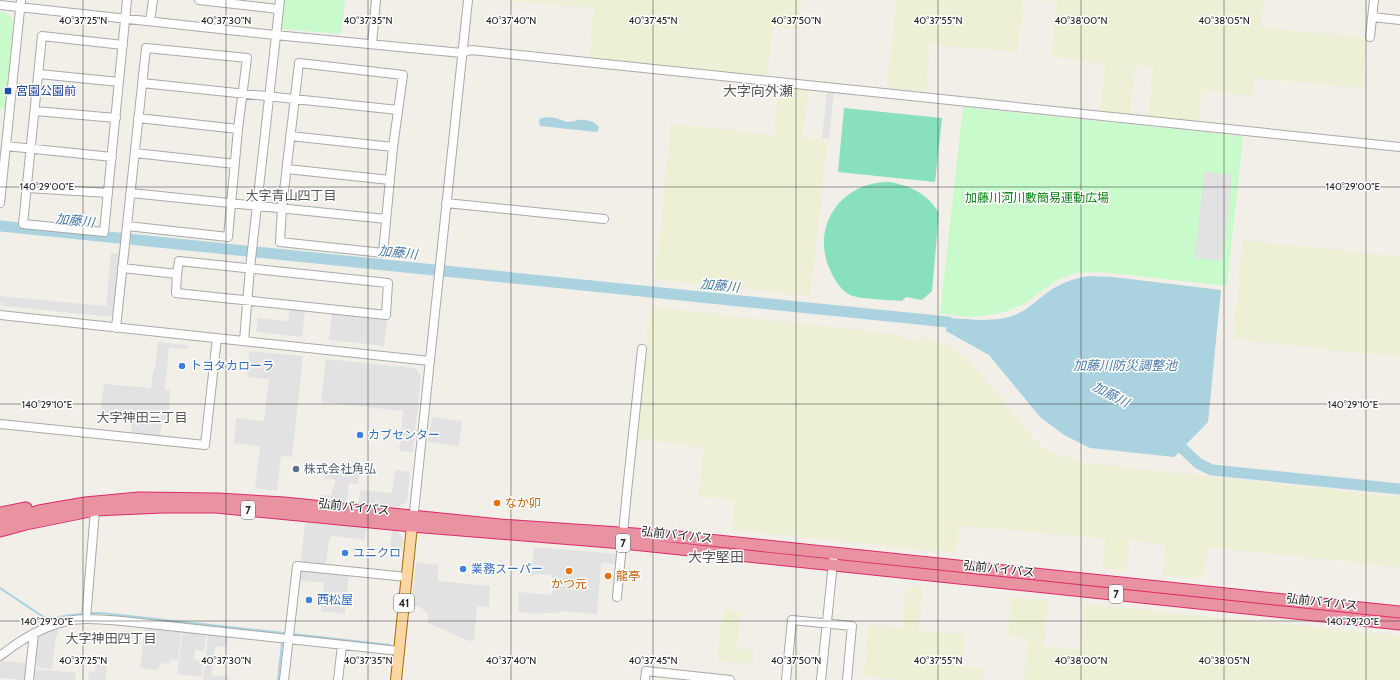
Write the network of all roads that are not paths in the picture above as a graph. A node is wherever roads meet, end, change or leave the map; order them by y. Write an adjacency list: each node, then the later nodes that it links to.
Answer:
1 (128, 0): 11 (street)
2 (153, 0): 13 (street)
3 (198, 0): 8 (street)
4 (376, 0): 16 (street)
5 (468, 0): 18 (street)
6 (1374, 0): 10 (street)
7 (21, 4): 9 (street); 11 (street); 31 (street)
8 (279, 4): 14 (street)
9 (0, 5)
10 (1372, 17): 12 (street); 15 (street)
11 (126, 19): 13 (street); 17 (street)
12 (1400, 20)
13 (150, 21): 14 (street)
14 (275, 35): 16 (street); 23 (street)
15 (1370, 37)
16 (372, 44): 18 (street)
17 (123, 45): 19 (street); 20 (street)
18 (462, 53): 33 (street); 45 (street)
19 (39, 74): 20 (street); 26 (street)
20 (119, 82): 27 (street)
21 (142, 83): 22 (street); 22 (street); 28 (street)
22 (244, 93): 23 (street); 29 (street)
23 (269, 96): 24 (street); 46 (street)
24 (294, 99): 25 (street); 25 (street); 30 (street)
25 (398, 110): 32 (street)
26 (35, 111): 27 (street); 34 (street)
27 (116, 118): 36 (street)
28 (138, 118): 29 (street); 35 (street)
29 (238, 129): 37 (street)
30 (290, 136): 32 (street); 38 (street)
31 (6, 146): 34 (street); 43 (street)
32 (393, 147): 39 (street)
33 (1400, 147)
34 (31, 148): 36 (street); 40 (street)
35 (135, 153): 37 (street); 42 (street)
36 (112, 157): 41 (street)
37 (235, 164): 44 (street)
38 (287, 169): 39 (street); 47 (street)
39 (390, 180): 48 (street)
40 (28, 188): 41 (street); 41 (street)
41 (108, 193)
42 (131, 193): 44 (street); 50 (street)
43 (0, 202)
44 (231, 203): 46 (street); 50 (street)
45 (446, 203): 49 (street); 60 (street)
46 (258, 206): 47 (street); 51 (street)
47 (282, 208): 48 (street); 48 (street)
48 (386, 219)
49 (604, 219)
50 (127, 229): 52 (street)
51 (251, 264): 53 (street); 54 (street); 54 (street)
52 (122, 268): 53 (street); 56 (street)
53 (177, 274): 54 (street)
54 (247, 301): 58 (street)
55 (0, 315): 56 (street)
56 (116, 328): 57 (street)
57 (217, 338): 58 (street); 61 (street)
58 (244, 341): 60 (street)
59 (642, 349): 68 (street)
60 (430, 361): 65 (street)
61 (0, 424)
62 (84, 508): 63 (highway, 弘前バイパス / 7); 64 (highway); 65 (highway, 弘前バイパス / 7); 66 (highway, 弘前バイパス / 7); 67 (highway, 弘前バイパス / 7); 69 (highway)
63 (95, 510): 65 (highway, 弘前バイパス / 7); 75 (street)
64 (0, 513)
65 (413, 521): 68 (highway, 弘前バイパス / 7); 72 (main road, 41)
66 (0, 522)
67 (0, 531)
68 (623, 538): 70 (highway, 弘前バイパス / 7); 71 (highway, 弘前バイパス / 7); 73 (street)
69 (0, 540)
70 (834, 553): 71 (street); 74 (highway, 弘前バイパス / 7)
71 (833, 565): 76 (street); 77 (highway, 弘前バイパス / 7)
72 (407, 577): 79 (street); 81 (main road, 41)
73 (617, 597)
74 (1400, 612)
75 (86, 619): 78 (street); 79 (street)
76 (827, 624): 89 (street); 90 (street); 91 (street)
77 (1400, 624)
78 (34, 633): 82 (street); 83 (street)
79 (289, 640): 80 (street); 84 (street)
80 (342, 645): 81 (street); 85 (street)
81 (399, 651): 86 (main road, 41)
82 (0, 656)
83 (29, 680)
84 (284, 680)
85 (338, 680)
86 (396, 680)
87 (645, 680): 88 (street)
88 (730, 680)
89 (786, 680)
90 (821, 680)
91 (847, 680)

